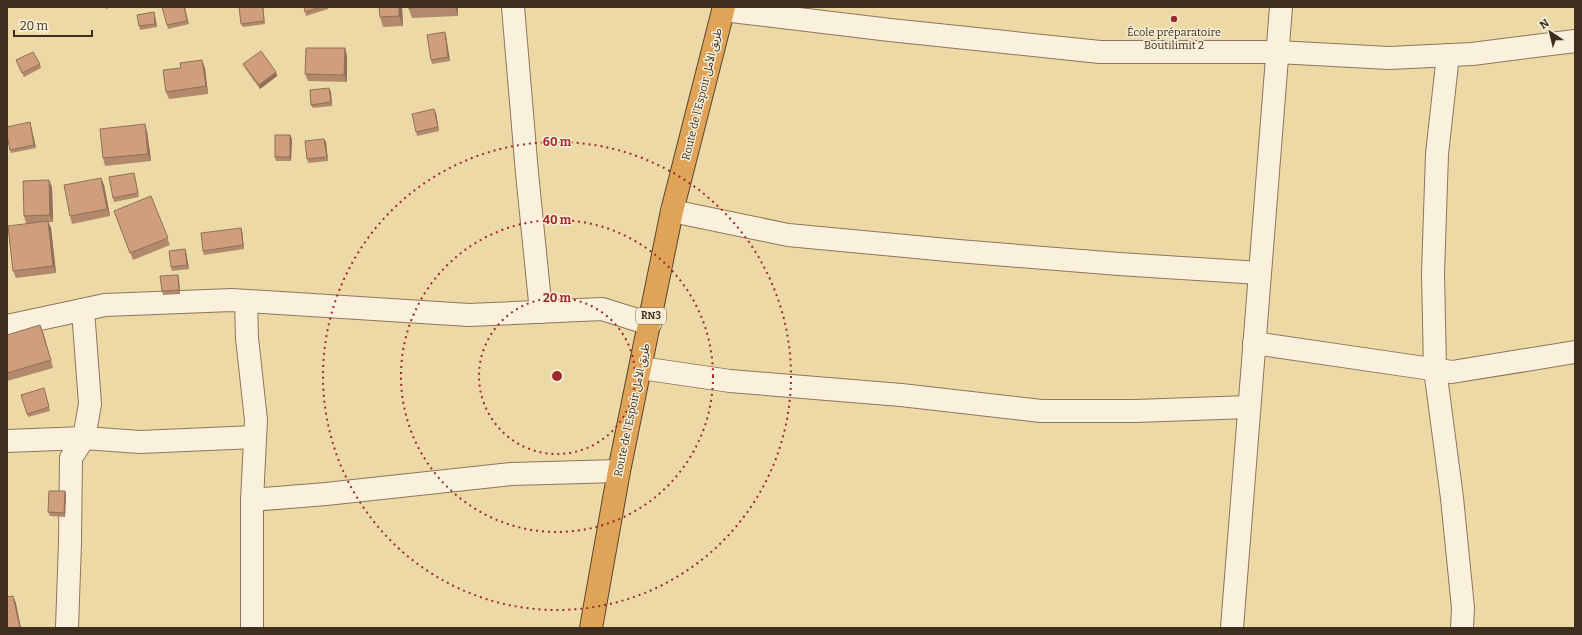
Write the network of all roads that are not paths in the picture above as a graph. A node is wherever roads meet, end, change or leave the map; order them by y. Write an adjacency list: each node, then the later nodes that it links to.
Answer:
1 (513, 7): 11 (street)
2 (1280, 7): 5 (street)
3 (723, 8): 5 (street); 7 (highway, Route de l’Espoir طريق الأمل / RN3)
4 (1575, 41): 6 (street)
5 (1277, 52): 6 (street); 8 (street)
6 (1448, 55): 17 (street)
7 (672, 211): 8 (street); 12 (highway, Route de l’Espoir طريق الأمل / RN3)
8 (1260, 273): 14 (street)
9 (246, 301): 10 (street); 11 (street); 20 (street)
10 (83, 310): 13 (street); 19 (street)
11 (542, 312): 12 (street)
12 (650, 324): 16 (highway, Route de l’Espoir طريق الأمل / RN3)
13 (7, 326)
14 (1254, 343): 17 (street); 18 (street)
15 (1575, 352): 17 (street)
16 (641, 368): 18 (street); 22 (highway, Route de l’Espoir طريق الأمل / RN3)
17 (1435, 368): 28 (street)
18 (1250, 407): 27 (street)
19 (84, 438): 20 (street); 21 (street); 24 (street)
20 (255, 438): 23 (street)
21 (7, 441)
22 (619, 471): 23 (street); 26 (highway, Route de l’Espoir طريق الأمل / RN3)
23 (252, 500): 25 (street)
24 (67, 628)
25 (252, 628)
26 (591, 628)
27 (1232, 628)
28 (1462, 628)

